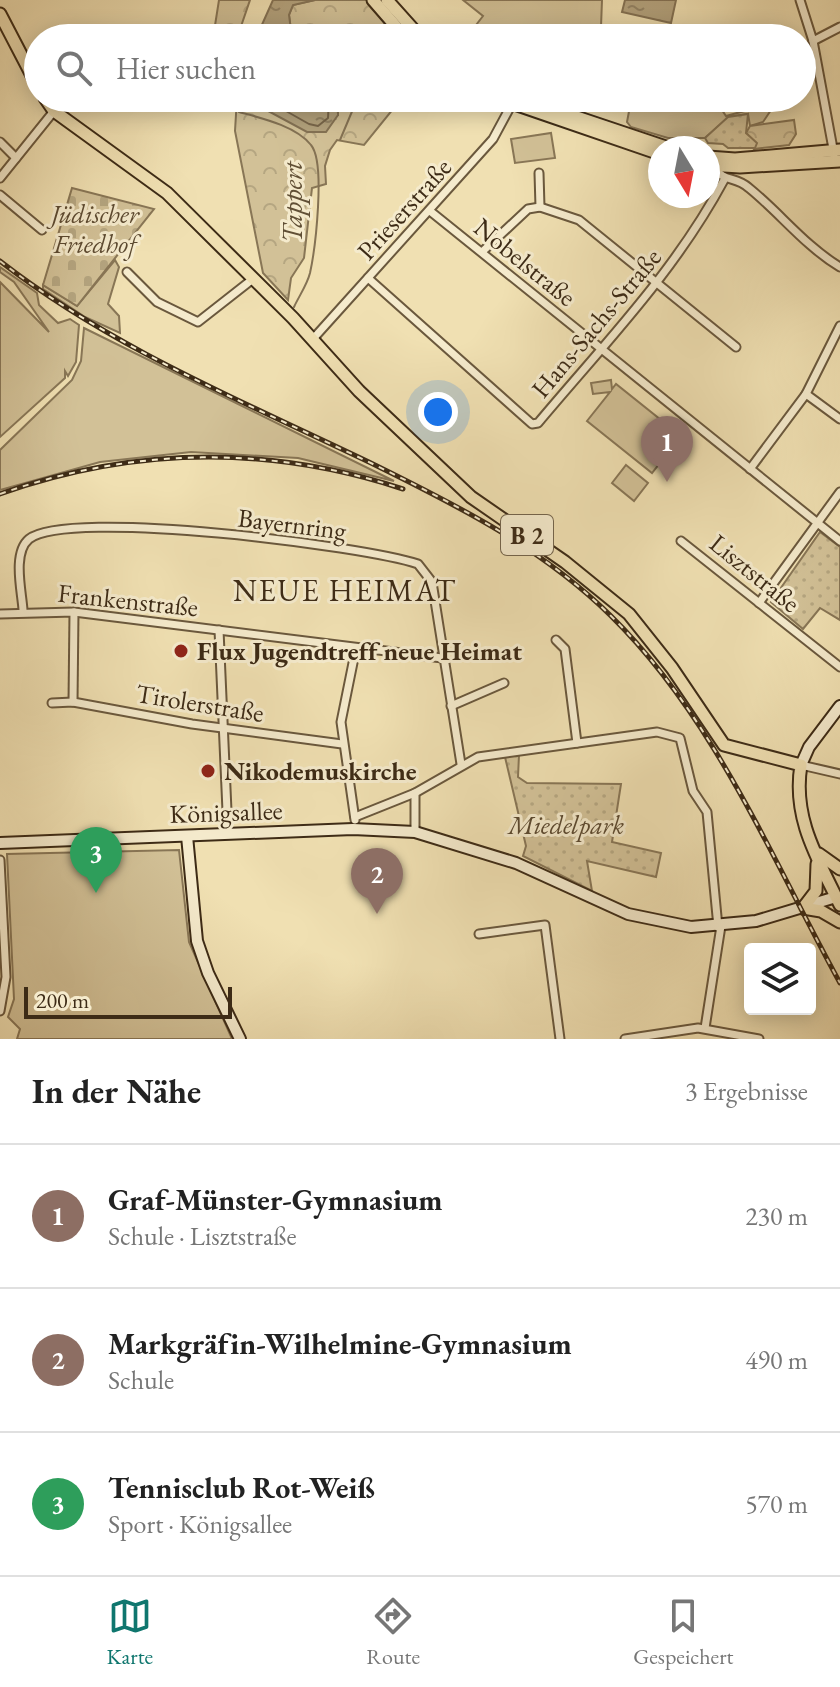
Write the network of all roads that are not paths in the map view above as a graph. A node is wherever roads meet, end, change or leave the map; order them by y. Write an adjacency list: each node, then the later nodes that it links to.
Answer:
1 (373, 0): 5 (main road)
2 (387, 0): 6 (main road)
3 (800, 0): 7 (street)
4 (0, 14): 11 (main road)
5 (394, 24)
6 (408, 24)
7 (808, 24)
8 (840, 27): 9 (street)
9 (816, 39)
10 (816, 55): 20 (street)
11 (24, 60)
12 (53, 112): 21 (street)
13 (55, 112): 34 (main road, B 2)
14 (509, 112): 29 (street, Prieserstraße)
15 (548, 112): 19 (main road)
16 (554, 112): 17 (main road)
17 (648, 141)
18 (0, 142): 21 (street)
19 (648, 150)
20 (837, 156): 22 (main road)
21 (16, 158): 25 (street)
22 (720, 162)
23 (539, 173): 28 (street)
24 (720, 175): 26 (street)
25 (0, 178)
26 (724, 180): 32 (street); 36 (street, Hans-Sachs-Straße)
27 (0, 195): 30 (street)
28 (540, 207): 31 (street); 36 (street)
29 (430, 211): 31 (street, Nobelstraße); 35 (street, Prieserstraße)
30 (42, 230)
31 (483, 251): 40 (street, Nobelstraße)
32 (840, 267)
33 (127, 272): 34 (street)
34 (254, 278): 38 (main road, B 2)
35 (368, 278): 38 (street, Prieserstraße); 40 (street, Hans-Sachs-Straße)
36 (655, 284): 39 (street); 40 (street, Hans-Sachs-Straße)
37 (840, 326): 41 (street)
38 (312, 340): 66 (main road, B 2)
39 (736, 347)
40 (604, 350): 43 (street, Nobelstraße)
41 (806, 394): 42 (street); 43 (street)
42 (840, 419)
43 (750, 469): 45 (street, Nobelstraße)
44 (840, 492): 45 (street)
45 (819, 524): 47 (street, Nobelstraße); 48 (street)
46 (681, 541): 48 (street, Lisztstraße)
47 (840, 541)
48 (759, 603): 56 (street, Lisztstraße)
49 (23, 610): 50 (street, Frankenstraße); 51 (street, Frankenstraße); 55 (street, Bayernring)
50 (74, 612): 52 (street, Frankenstraße); 58 (street)
51 (0, 614)
52 (219, 630): 54 (street, Frankenstraße); 62 (street)
53 (556, 640): 63 (street)
54 (356, 648): 55 (street, Frankenstraße); 64 (street)
55 (442, 658): 60 (street, Bayernring)
56 (840, 667)
57 (504, 683): 60 (street)
58 (73, 702): 59 (street, Tirolerstraße); 62 (street, Tirolerstraße)
59 (52, 703)
60 (451, 706): 65 (street, Bayernring)
61 (840, 706): 66 (main road)
62 (224, 727): 64 (street, Tirolerstraße); 69 (street)
63 (577, 743): 65 (street); 81 (street)
64 (342, 744): 70 (street)
65 (461, 764): 68 (street)
66 (801, 765): 67 (street); 75 (main road)
67 (840, 774)
68 (415, 793): 70 (street); 72 (street)
69 (227, 811)
70 (355, 817): 71 (street)
71 (353, 829): 72 (main road, Königsallee); 73 (main road, Königsallee)
72 (415, 832): 81 (main road, Königsallee)
73 (187, 836): 74 (main road, Königsallee); 86 (main road)
74 (0, 843)
75 (813, 848): 77 (main road); 78 (main road); 79 (main road)
76 (0, 860): 83 (street)
77 (840, 869)
78 (839, 899): 79 (main road, Königsallee)
79 (803, 908): 80 (main road); 81 (main road, Königsallee)
80 (840, 922)
81 (719, 927): 84 (street)
82 (479, 934): 87 (street)
83 (0, 1011)
84 (705, 1028): 85 (street); 88 (street)
85 (737, 1037): 89 (street)
86 (240, 1039)
87 (560, 1039)
88 (625, 1039)
89 (759, 1039)

